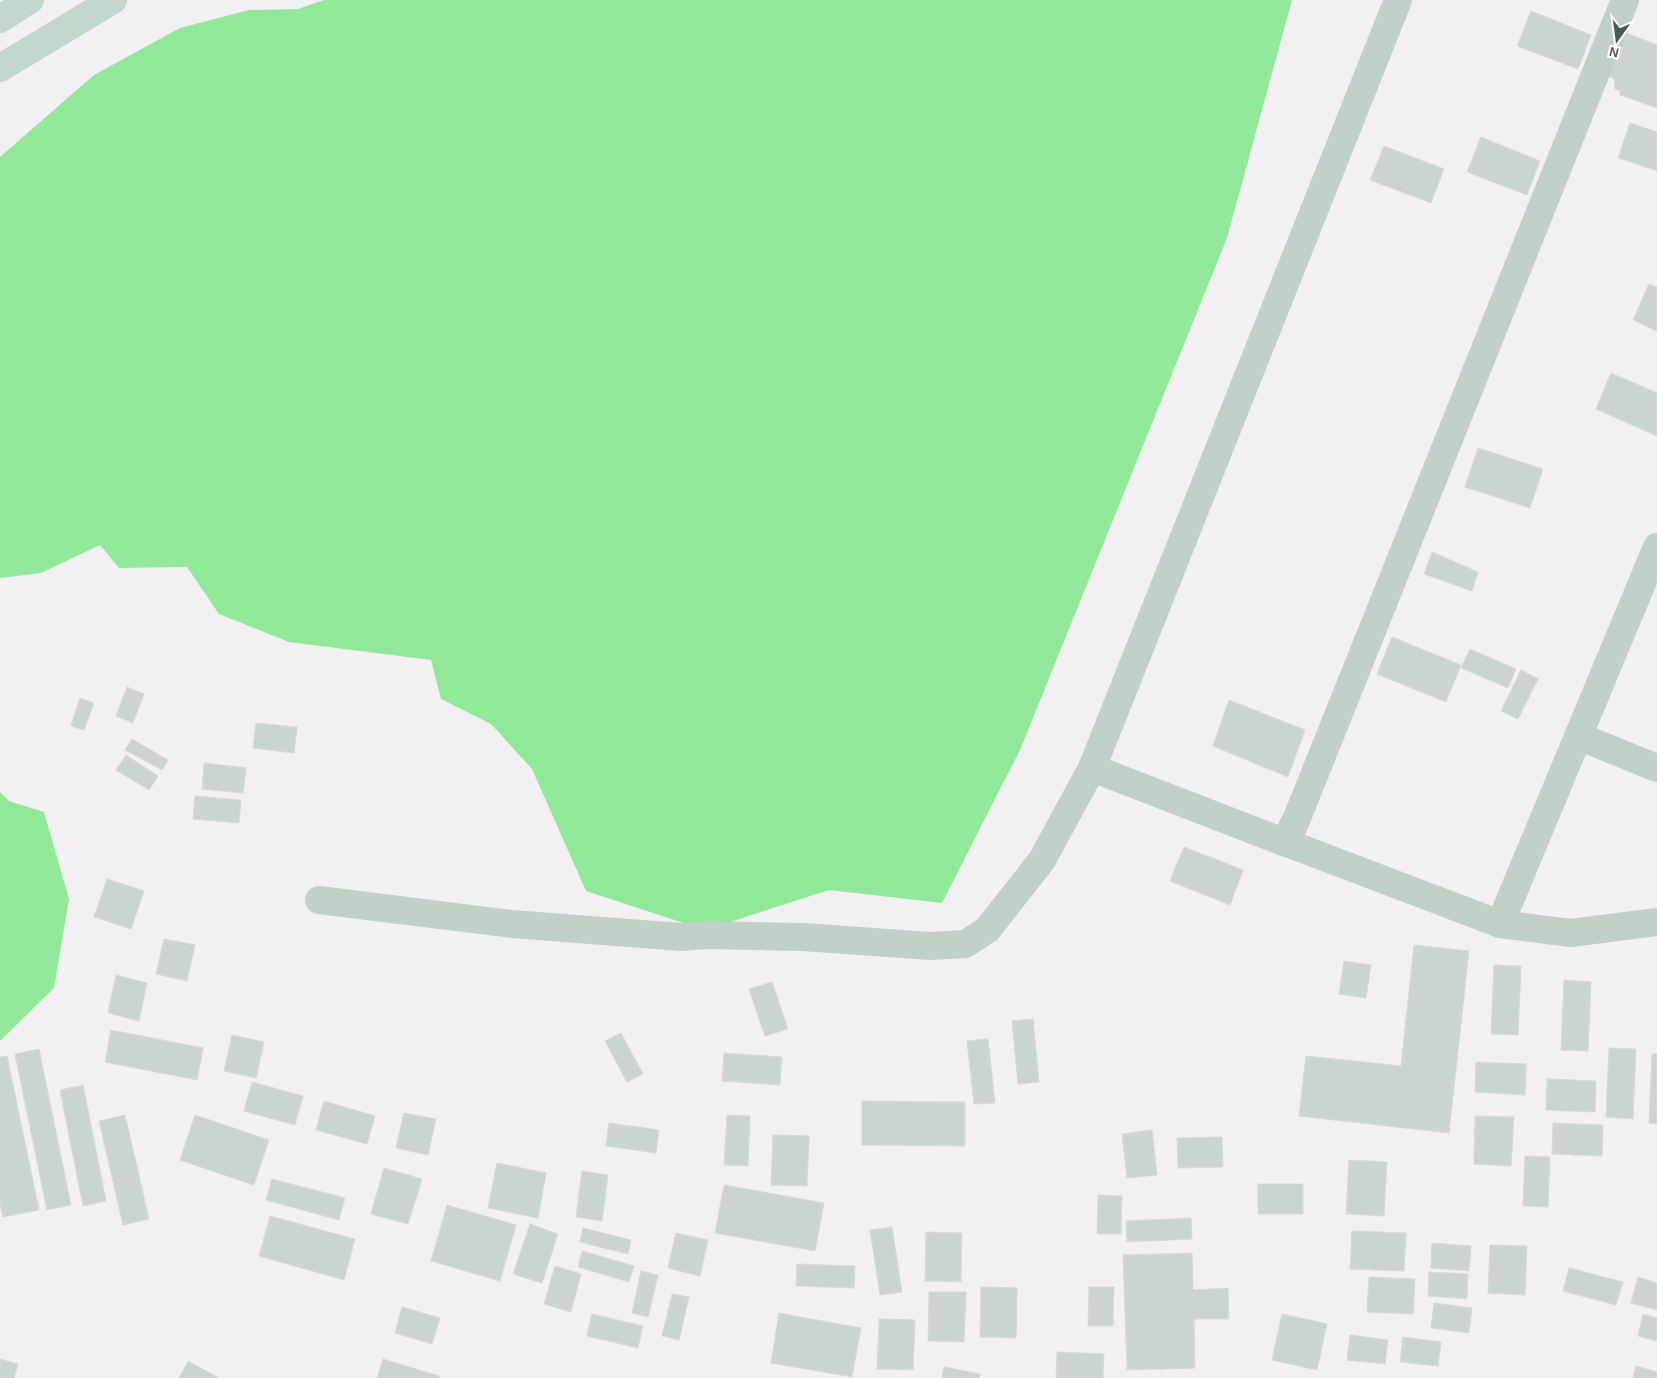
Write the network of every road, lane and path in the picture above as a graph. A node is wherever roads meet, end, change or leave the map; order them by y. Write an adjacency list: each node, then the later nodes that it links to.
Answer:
1 (30, 0): 4 (street)
2 (113, 0): 5 (street)
3 (1398, 0): 8 (street)
4 (0, 19)
5 (0, 68)
6 (1657, 547): 7 (street)
7 (1578, 736): 9 (street); 12 (street)
8 (1092, 768): 10 (street); 12 (street)
9 (1657, 768)
10 (319, 900)
11 (1657, 922): 12 (street)
12 (1500, 924)

